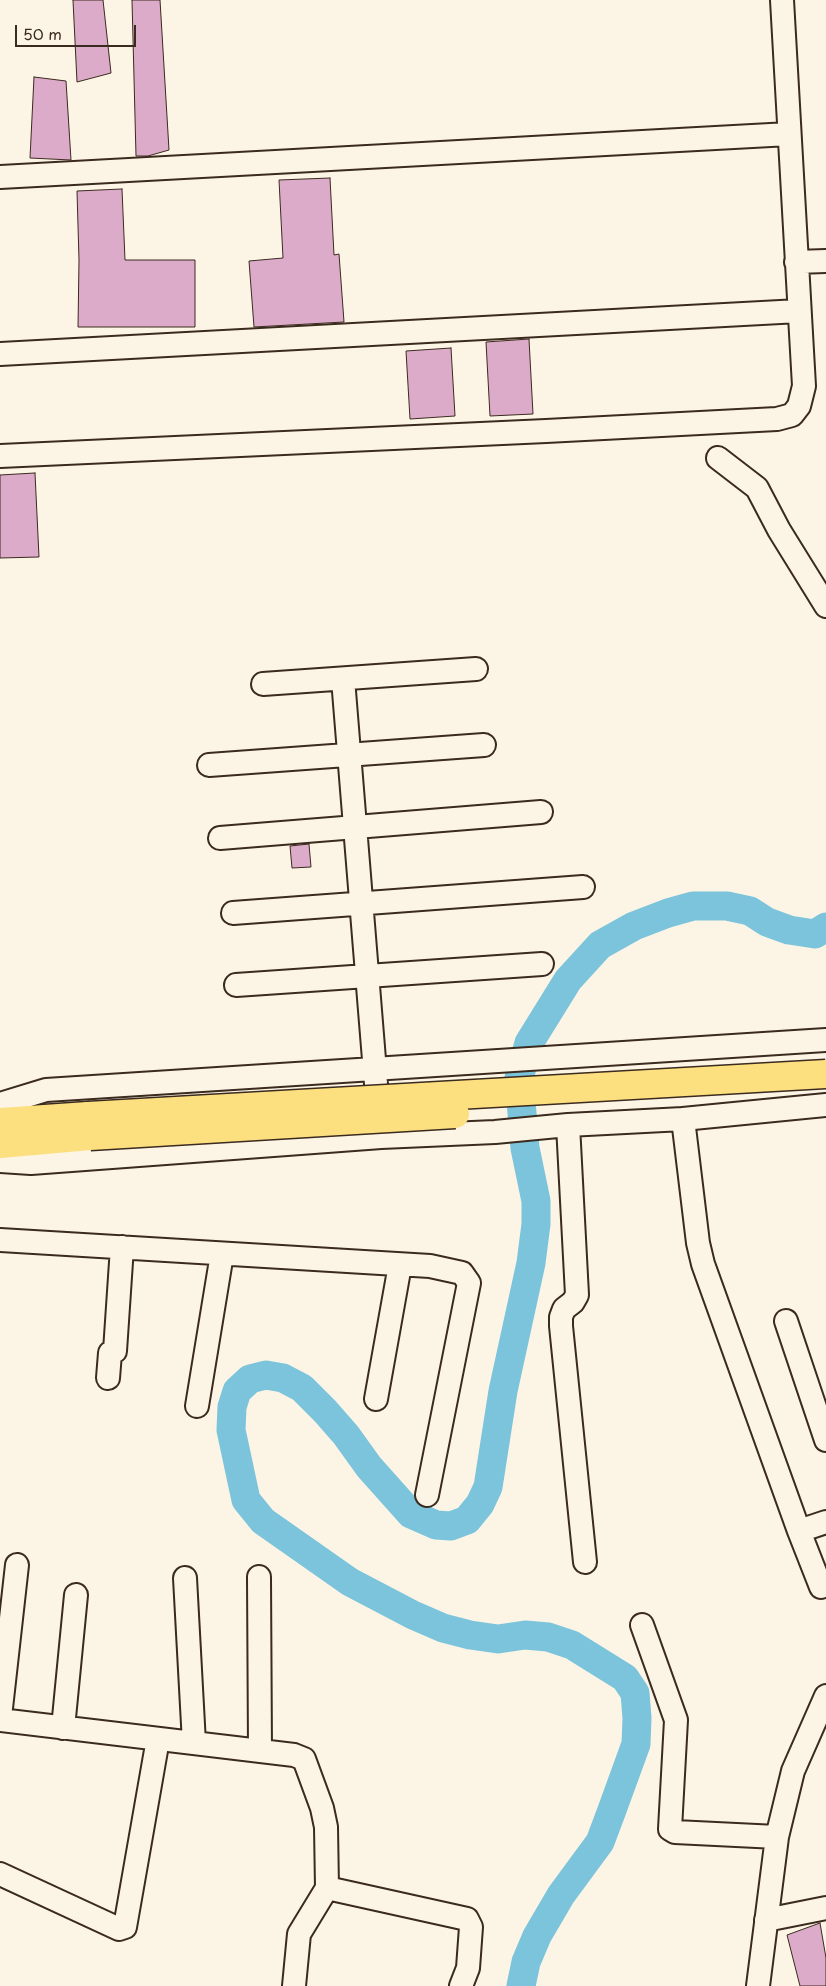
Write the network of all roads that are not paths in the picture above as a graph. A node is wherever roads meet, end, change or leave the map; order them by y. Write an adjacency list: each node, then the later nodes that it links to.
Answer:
1 (782, 0): 2 (street)
2 (789, 134): 3 (street); 5 (street)
3 (0, 177)
4 (826, 261): 5 (street)
5 (796, 262): 6 (street)
6 (799, 312): 7 (street); 8 (street)
7 (0, 354)
8 (0, 456)
9 (718, 458): 10 (street)
10 (826, 606)
11 (476, 669): 12 (street)
12 (343, 679): 13 (street); 15 (street)
13 (263, 684)
14 (484, 745): 15 (street)
15 (350, 755): 16 (street); 18 (street)
16 (209, 765)
17 (542, 812): 18 (street)
18 (355, 828): 19 (street); 21 (street)
19 (220, 838)
20 (582, 887): 21 (street)
21 (361, 903): 22 (street); 24 (street)
22 (233, 913)
23 (542, 964): 24 (street)
24 (367, 976): 25 (street); 27 (street)
25 (236, 985)
26 (826, 1040): 27 (street)
27 (375, 1070): 30 (street); 36 (street)
28 (826, 1074): 34 (main road, bridge)
29 (826, 1092): 34 (main road, bridge)
30 (0, 1104)
31 (826, 1105): 32 (street)
32 (683, 1119): 35 (street); 50 (street)
33 (0, 1122): 34 (main road)
34 (89, 1126): 37 (main road)
35 (564, 1126): 36 (street); 51 (street)
36 (381, 1137): 38 (street)
37 (0, 1144)
38 (0, 1161)
39 (0, 1240): 40 (street)
40 (122, 1247): 41 (street); 44 (street)
41 (222, 1254): 42 (street); 46 (street)
42 (400, 1264): 45 (street); 48 (street)
43 (786, 1321): 47 (street)
44 (108, 1378)
45 (376, 1398)
46 (197, 1406)
47 (826, 1440)
48 (427, 1495)
49 (826, 1522): 50 (street)
50 (799, 1531): 55 (street)
51 (585, 1562)
52 (17, 1565): 59 (street)
53 (259, 1577): 65 (street)
54 (185, 1578): 63 (street)
55 (821, 1587)
56 (76, 1595): 60 (street)
57 (642, 1625): 66 (street)
58 (826, 1696): 64 (street)
59 (0, 1718): 60 (street)
60 (63, 1728): 61 (street)
61 (158, 1739): 63 (street); 67 (street)
62 (826, 1741): 64 (street)
63 (194, 1743): 65 (street)
64 (804, 1744): 66 (street)
65 (260, 1751): 68 (street)
66 (777, 1837): 70 (street)
67 (0, 1874)
68 (327, 1888): 71 (street); 72 (street)
69 (826, 1908): 70 (street)
70 (766, 1920): 73 (street)
71 (294, 1986)
72 (461, 1986)
73 (758, 1986)

